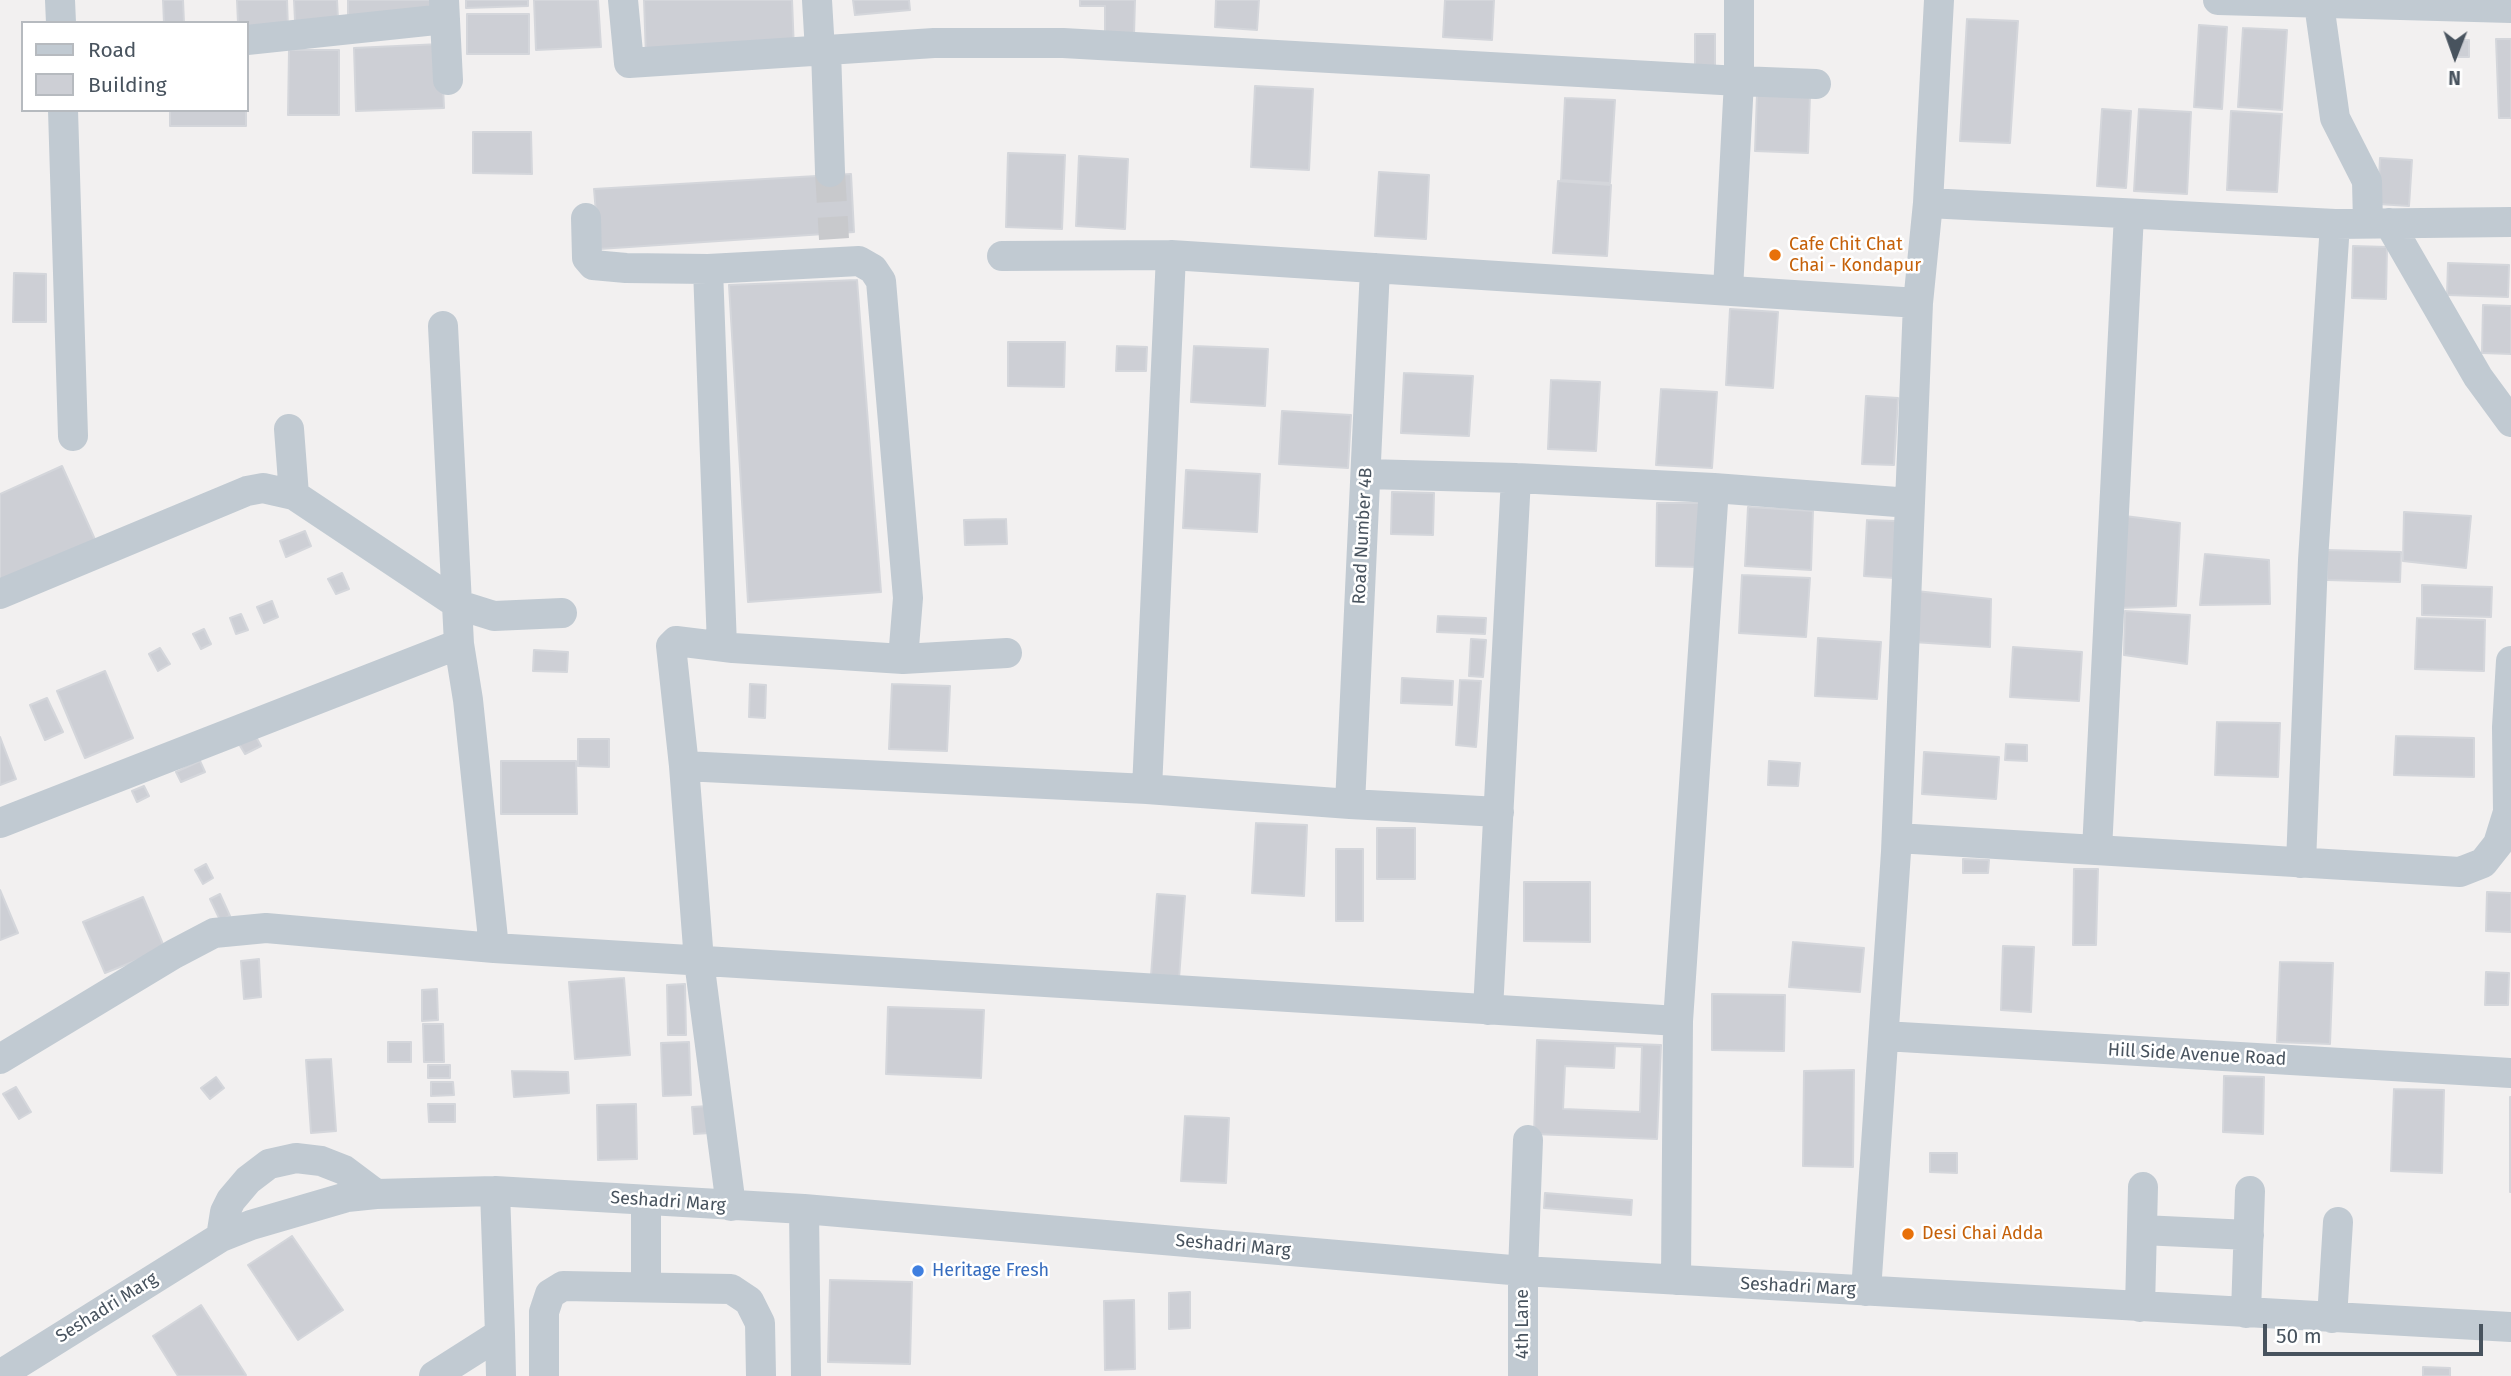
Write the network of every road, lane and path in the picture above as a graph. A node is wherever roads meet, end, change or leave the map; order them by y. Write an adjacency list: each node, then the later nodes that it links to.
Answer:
1 (60, 0): 10 (street)
2 (623, 0): 12 (street)
3 (817, 0): 12 (street)
4 (1739, 0): 14 (street)
5 (1939, 0): 18 (street)
6 (2218, 0): 7 (street)
7 (2319, 4): 8 (street); 23 (street)
8 (2511, 8)
9 (444, 10): 11 (street); 13 (street)
10 (61, 21)
11 (248, 40)
12 (823, 51): 14 (street); 17 (street)
13 (448, 80)
14 (1739, 81): 15 (street); 28 (street)
15 (1816, 84)
16 (63, 112): 33 (street)
17 (830, 172)
18 (1928, 203): 19 (street); 29 (street)
19 (2129, 214): 22 (street); 53 (street)
20 (586, 218): 27 (street)
21 (2511, 222): 23 (street)
22 (2335, 223): 23 (street); 54 (street)
23 (2378, 223): 31 (street)
24 (1171, 255): 25 (street); 26 (street); 48 (street)
25 (1002, 256)
26 (1375, 268): 28 (street); 34 (street, Road Number 4B)
27 (708, 269): 43 (street); 45 (street)
28 (1728, 290): 29 (street)
29 (1917, 303): 38 (street)
30 (443, 326): 40 (street)
31 (2511, 422)
32 (289, 429): 37 (street)
33 (73, 436)
34 (1366, 474): 35 (street); 49 (street, Road Number 4B)
35 (1516, 478): 36 (street); 50 (street)
36 (1713, 488): 38 (street); 58 (street)
37 (294, 495): 39 (street); 40 (street)
38 (1910, 503): 52 (street)
39 (0, 594)
40 (459, 605): 41 (street); 42 (street)
41 (562, 613)
42 (459, 644): 51 (street); 55 (street)
43 (722, 646): 45 (street); 47 (street)
44 (1007, 653): 45 (street)
45 (903, 659)
46 (2511, 661): 54 (street)
47 (684, 766): 48 (street); 56 (street)
48 (1147, 789): 49 (street)
49 (1350, 804): 50 (street)
50 (1499, 812): 57 (street)
51 (0, 823)
52 (1896, 838): 53 (street); 59 (street)
53 (2097, 850): 54 (street)
54 (2301, 863)
55 (494, 948): 56 (street); 60 (street)
56 (698, 961): 57 (street); 68 (street)
57 (1488, 1010): 58 (street)
58 (1678, 1021): 75 (street)
59 (1884, 1036): 61 (street, Hill Side Avenue Road); 77 (street)
60 (0, 1059)
61 (2511, 1073)
62 (1528, 1140): 74 (street, 4th Lane)
63 (2144, 1187): 71 (street)
64 (495, 1191): 66 (street, Seshadri Marg); 67 (street, Seshadri Marg); 82 (street)
65 (2250, 1191): 72 (street)
66 (376, 1194): 73 (street, Seshadri Marg); 73 (street)
67 (646, 1201): 68 (street, Seshadri Marg); 76 (street)
68 (731, 1206): 69 (street, Seshadri Marg)
69 (804, 1209): 74 (street, Seshadri Marg); 88 (street)
70 (2338, 1222): 80 (street)
71 (2142, 1230): 72 (street); 78 (street)
72 (2249, 1235): 79 (street)
73 (221, 1237): 83 (street, Seshadri Marg)
74 (1523, 1271): 75 (street, Seshadri Marg); 89 (street, 4th Lane)
75 (1676, 1280): 77 (street, Seshadri Marg)
76 (646, 1287): 86 (street); 87 (street)
77 (1866, 1291): 78 (street, Seshadri Marg)
78 (2140, 1307): 79 (street, Seshadri Marg)
79 (2246, 1313): 80 (street, Seshadri Marg)
80 (2332, 1318): 81 (street, Seshadri Marg)
81 (2511, 1327)
82 (500, 1334): 84 (street); 85 (street)
83 (0, 1375)
84 (434, 1376)
85 (501, 1376)
86 (544, 1376)
87 (761, 1376)
88 (806, 1376)
89 (1523, 1376)

